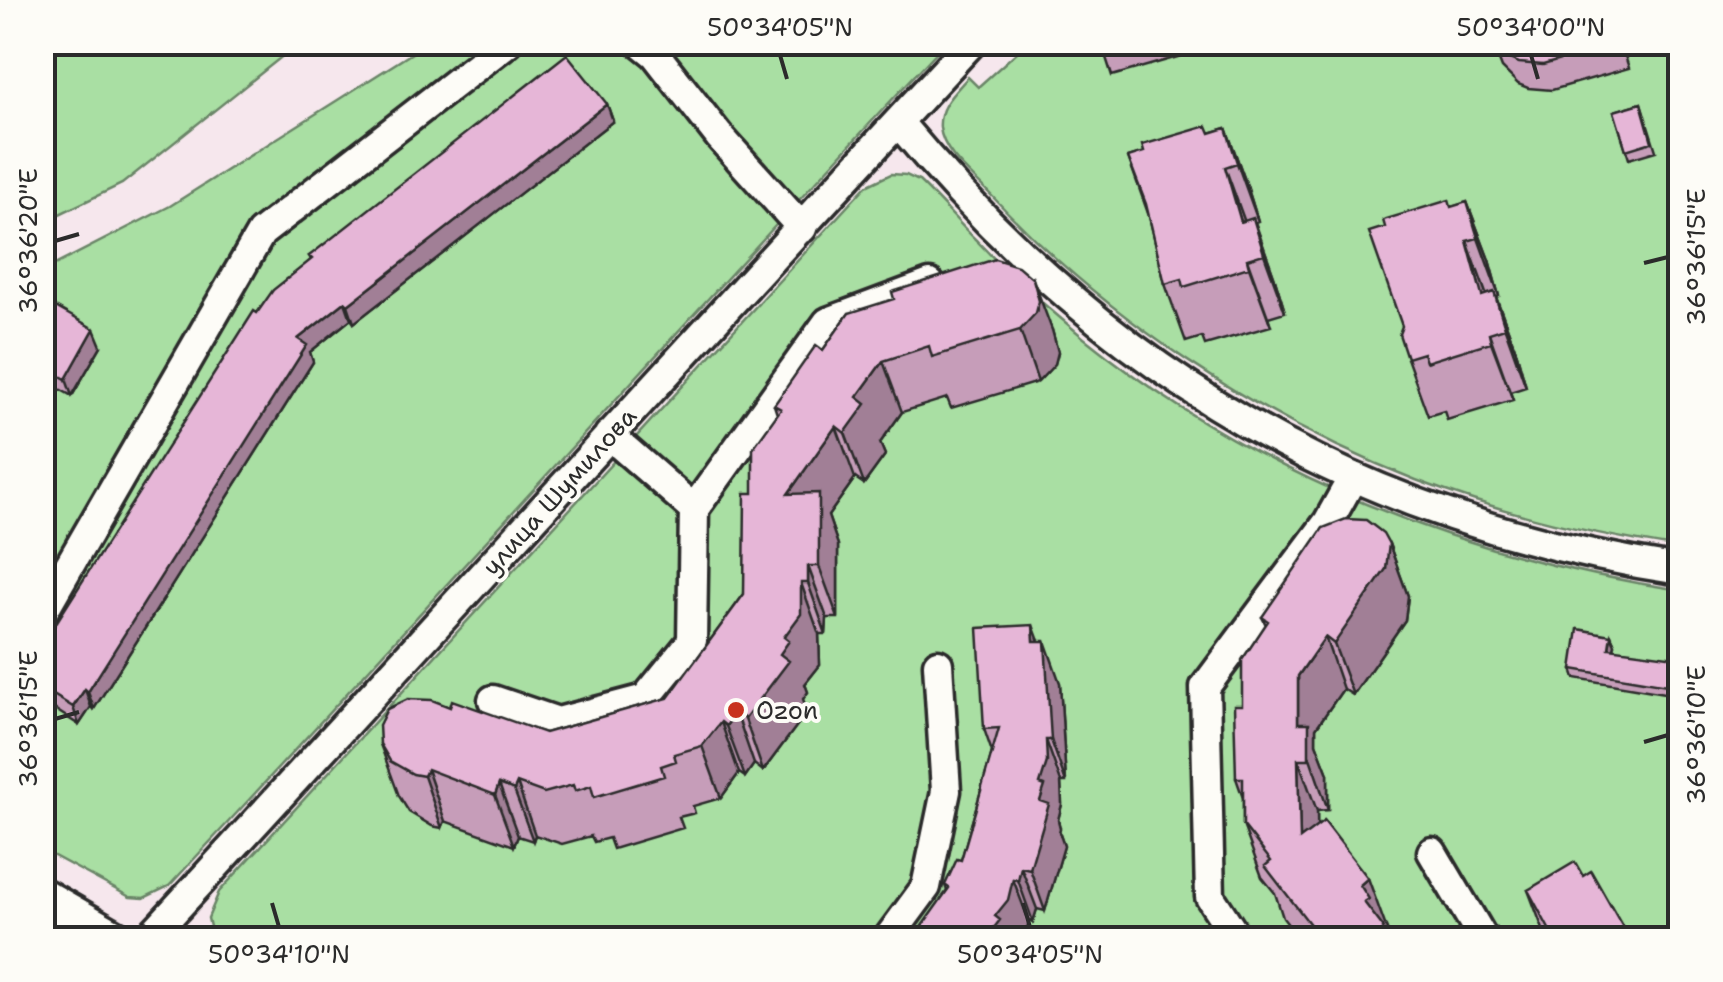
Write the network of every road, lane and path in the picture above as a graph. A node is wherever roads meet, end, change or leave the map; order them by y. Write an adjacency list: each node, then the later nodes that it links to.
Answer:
1 (508, 42): 11 (street)
2 (640, 42): 5 (street)
3 (972, 42): 4 (street, улица Шумилова)
4 (898, 122): 5 (street, улица Шумилова); 8 (street)
5 (802, 228): 7 (street, улица Шумилова)
6 (948, 278): 9 (street)
7 (609, 435): 9 (street); 17 (street, улица Шумилова)
8 (1353, 477): 10 (street); 19 (street)
9 (694, 510): 13 (street)
10 (1680, 570)
11 (42, 613)
12 (938, 664): 18 (street)
13 (493, 700)
14 (1432, 852): 20 (street)
15 (42, 898): 16 (street)
16 (115, 940)
17 (146, 940)
18 (887, 940)
19 (1238, 940)
20 (1484, 940)

